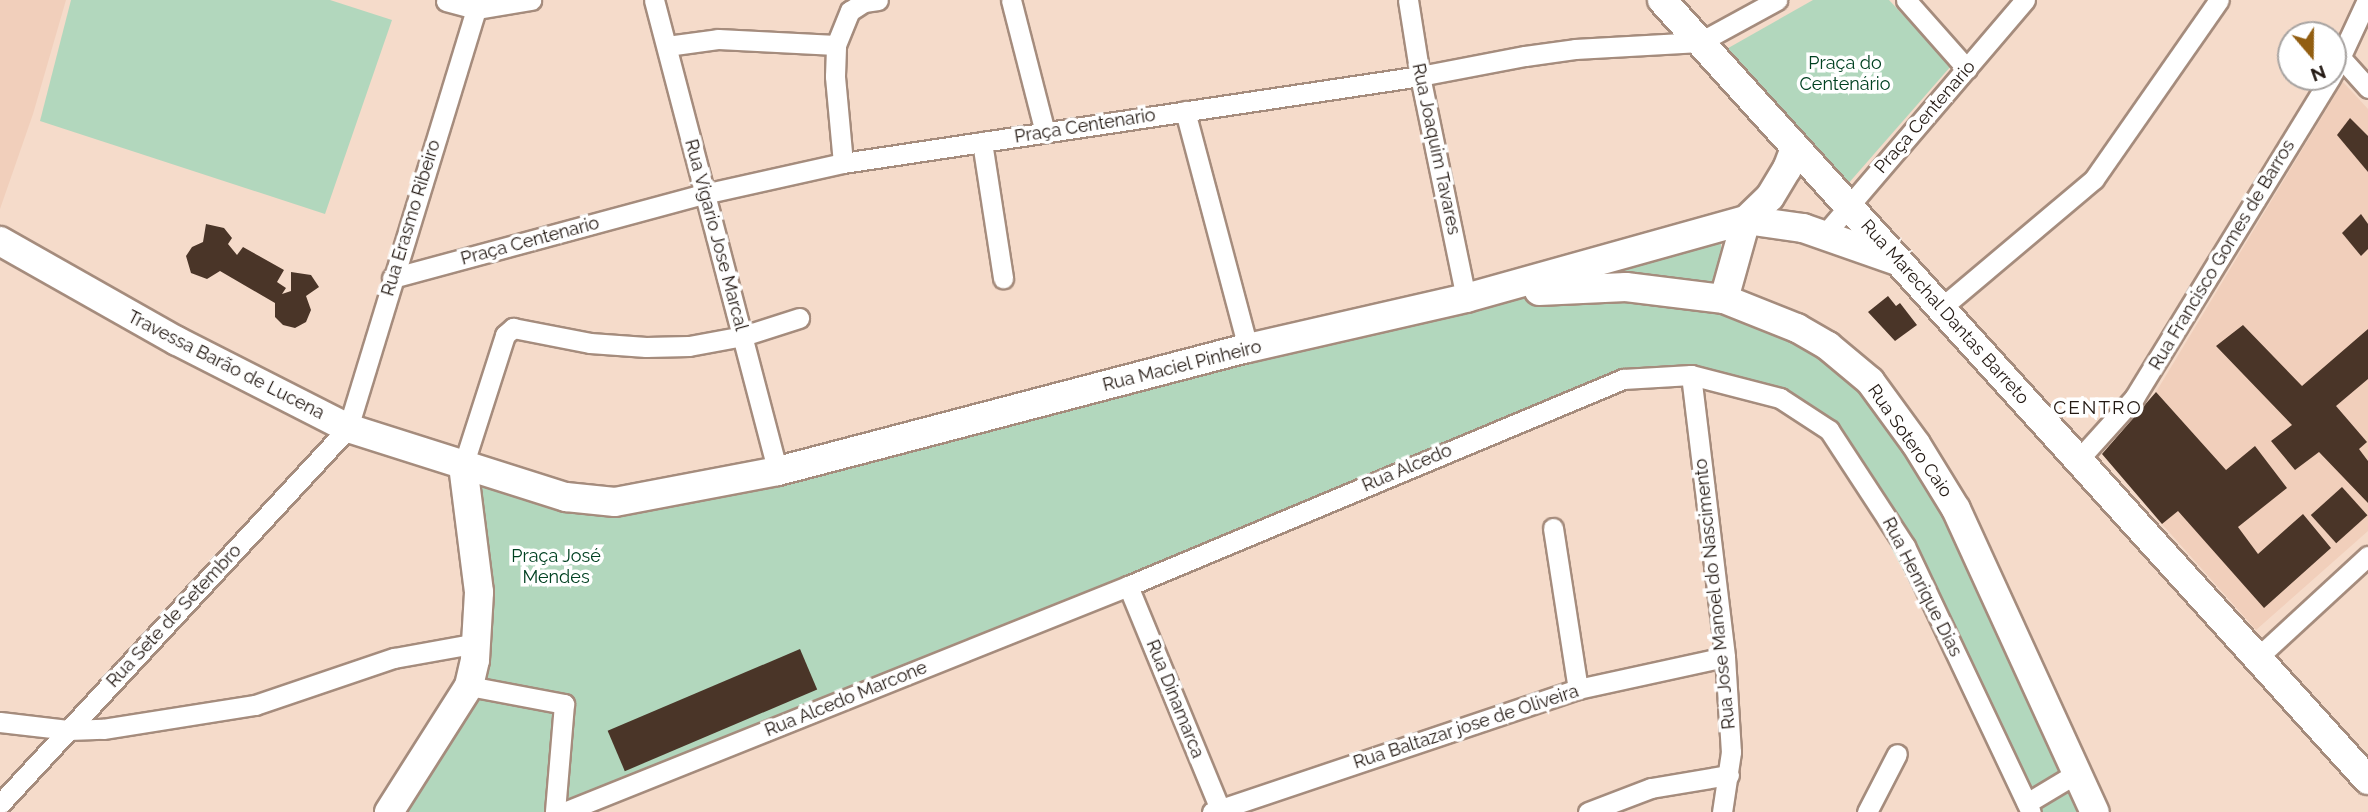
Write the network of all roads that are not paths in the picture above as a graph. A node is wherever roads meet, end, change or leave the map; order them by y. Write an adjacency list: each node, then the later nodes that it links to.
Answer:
1 (531, 0): 13 (street)
2 (654, 0): 17 (street, Rua Vigario Jose Marcal)
3 (878, 0): 16 (street)
4 (1011, 0): 24 (street)
5 (1408, 0): 19 (street, Rua Joaquim Tavares)
6 (1662, 0): 14 (street, Rua Marechal Dantas Barreto)
7 (1777, 0): 14 (street, Praça Centenario)
8 (1906, 0): 18 (street)
9 (2025, 0): 18 (street, Praça Centenario)
10 (2219, 0): 38 (street)
11 (2367, 0): 15 (street, Rua Francisco Gomes de Barros)
12 (446, 1): 13 (street)
13 (476, 9): 34 (street, Rua Erasmo Ribeiro)
14 (1700, 42): 19 (street, Praça Centenario); 26 (street, Rua Marechal Dantas Barreto)
15 (2347, 44)
16 (836, 45): 17 (street); 27 (street)
17 (667, 46): 28 (street, Rua Vigario Jose Marcal)
18 (1968, 69): 29 (street, Praça Centenario)
19 (1420, 76): 23 (street, Praça Centenario); 36 (street, Rua Joaquim Tavares)
20 (2347, 77): 21 (street)
21 (2368, 88)
22 (2322, 91): 44 (street, Rua Francisco Gomes de Barros)
23 (1185, 111): 24 (street, Praça Centenario); 41 (street)
24 (1045, 132): 25 (street, Praça Centenario)
25 (982, 142): 27 (street, Praça Centenario); 35 (street)
26 (1794, 148): 29 (street, Rua Marechal Dantas Barreto); 30 (street)
27 (843, 163): 28 (street, Praça Centenario)
28 (704, 194): 34 (street, Praça Centenario); 40 (street, Rua Vigario Jose Marcal)
29 (1847, 205): 31 (street, Praça Centenario); 33 (street, Rua Marechal Dantas Barreto)
30 (1746, 220): 31 (street, Rua Maciel Pinheiro); 36 (street, Rua Maciel Pinheiro); 37 (street)
31 (1825, 234): 33 (street, Rua Maciel Pinheiro)
32 (0, 241): 43 (street, Travessa Barão de Lucena)
33 (1897, 261): 38 (street, Rua Marechal Dantas Barreto)
34 (392, 278): 43 (street, Rua Erasmo Ribeiro)
35 (1003, 278)
36 (1466, 298): 37 (street, Rua Sotero Caio); 41 (street, Rua Maciel Pinheiro)
37 (1724, 299): 58 (street, Rua Sotero Caio)
38 (1941, 308): 44 (street, Rua Marechal Dantas Barreto)
39 (799, 318): 40 (street)
40 (743, 336): 45 (street); 46 (street, Rua Vigario Jose Marcal)
41 (1248, 348): 46 (street, Rua Maciel Pinheiro)
42 (1691, 375): 49 (street, Rua Alcedo); 51 (street, Rua Jose Manoel do Nascimento); 62 (street, Rua Henrique Dias)
43 (348, 428): 45 (street, Travessa Barão de Lucena); 56 (street, Rua Sete de Setembro)
44 (2078, 460): 52 (street, Rua Marechal Dantas Barreto)
45 (463, 466): 46 (street, Rua Maciel Pinheiro); 50 (street)
46 (778, 471)
47 (1553, 528): 54 (street)
48 (2368, 556): 52 (street)
49 (1128, 586): 63 (street, Rua Dinamarca); 66 (street, Rua Alcedo Marcone)
50 (477, 643): 53 (street); 56 (street)
51 (1724, 657): 54 (street, Rua Baltazar jose de Oliveira); 59 (street, Rua Jose Manoel do Nascimento)
52 (2257, 658): 60 (street, Rua Marechal Dantas Barreto)
53 (469, 685): 64 (street); 65 (street)
54 (1578, 689): 63 (street, Rua Baltazar jose de Oliveira)
55 (0, 722): 56 (street)
56 (68, 730): 61 (street, Rua Sete de Setembro)
57 (1897, 754): 69 (street)
58 (2077, 773): 62 (street); 70 (street, Rua Sotero Caio)
59 (1729, 775): 67 (street); 68 (street, Rua Jose Manoel do Nascimento)
60 (2368, 780)
61 (0, 804)
62 (2029, 808)
63 (1218, 811)
64 (389, 812)
65 (555, 812)
66 (564, 812)
67 (1588, 812)
68 (1722, 812)
69 (1867, 812)
70 (2095, 812)

